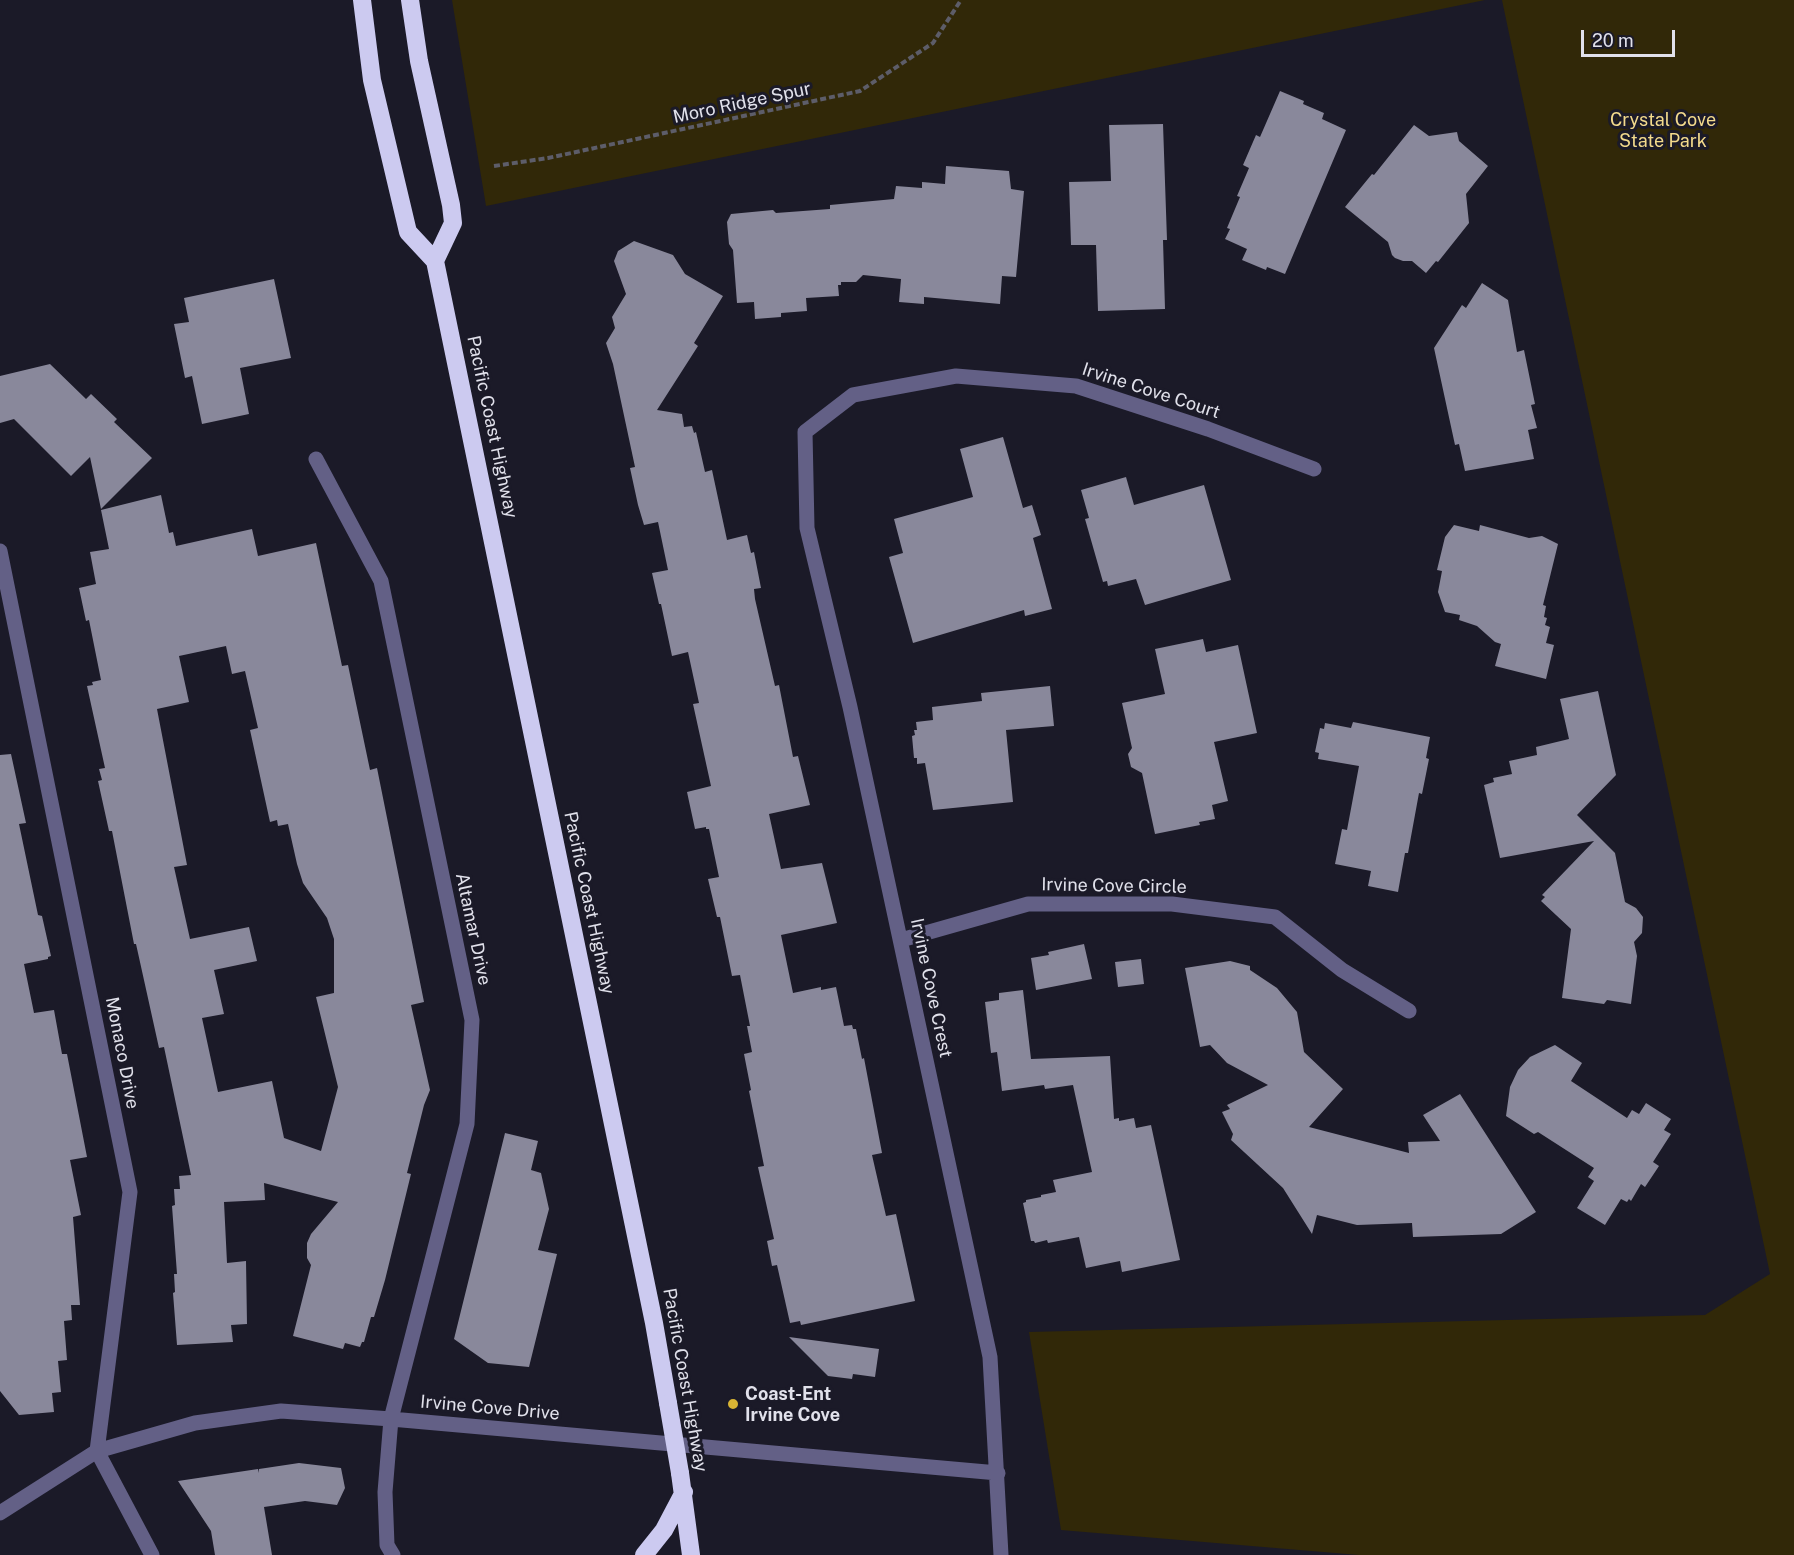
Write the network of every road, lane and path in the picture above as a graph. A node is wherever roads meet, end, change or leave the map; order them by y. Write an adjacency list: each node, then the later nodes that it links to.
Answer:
1 (362, 0): 5 (highway)
2 (410, 0): 5 (highway)
3 (961, 0): 4 (path, Moro Ridge Spur)
4 (494, 166)
5 (435, 261): 15 (highway, Pacific Coast Highway, bridge)
6 (805, 432): 8 (street, Irvine Cove Court); 10 (street, Irvine Cove Crest)
7 (316, 459): 12 (street, Altamar Drive)
8 (1314, 469)
9 (0, 551): 13 (street, Monaco Drive)
10 (901, 940): 11 (street, Irvine Cove Circle); 14 (street, Irvine Cove Crest)
11 (1409, 1011)
12 (391, 1419): 13 (street, Irvine Cove Drive); 14 (street, Irvine Cove Drive); 18 (street, Altamar Drive)
13 (97, 1451): 16 (street, Irvine Cove Drive); 17 (street)
14 (998, 1473): 21 (street, Irvine Cove Crest)
15 (684, 1492): 19 (highway); 20 (highway, Pacific Coast Highway)
16 (0, 1513)
17 (152, 1555)
18 (393, 1555)
19 (644, 1555)
20 (691, 1555)
21 (1001, 1555)

